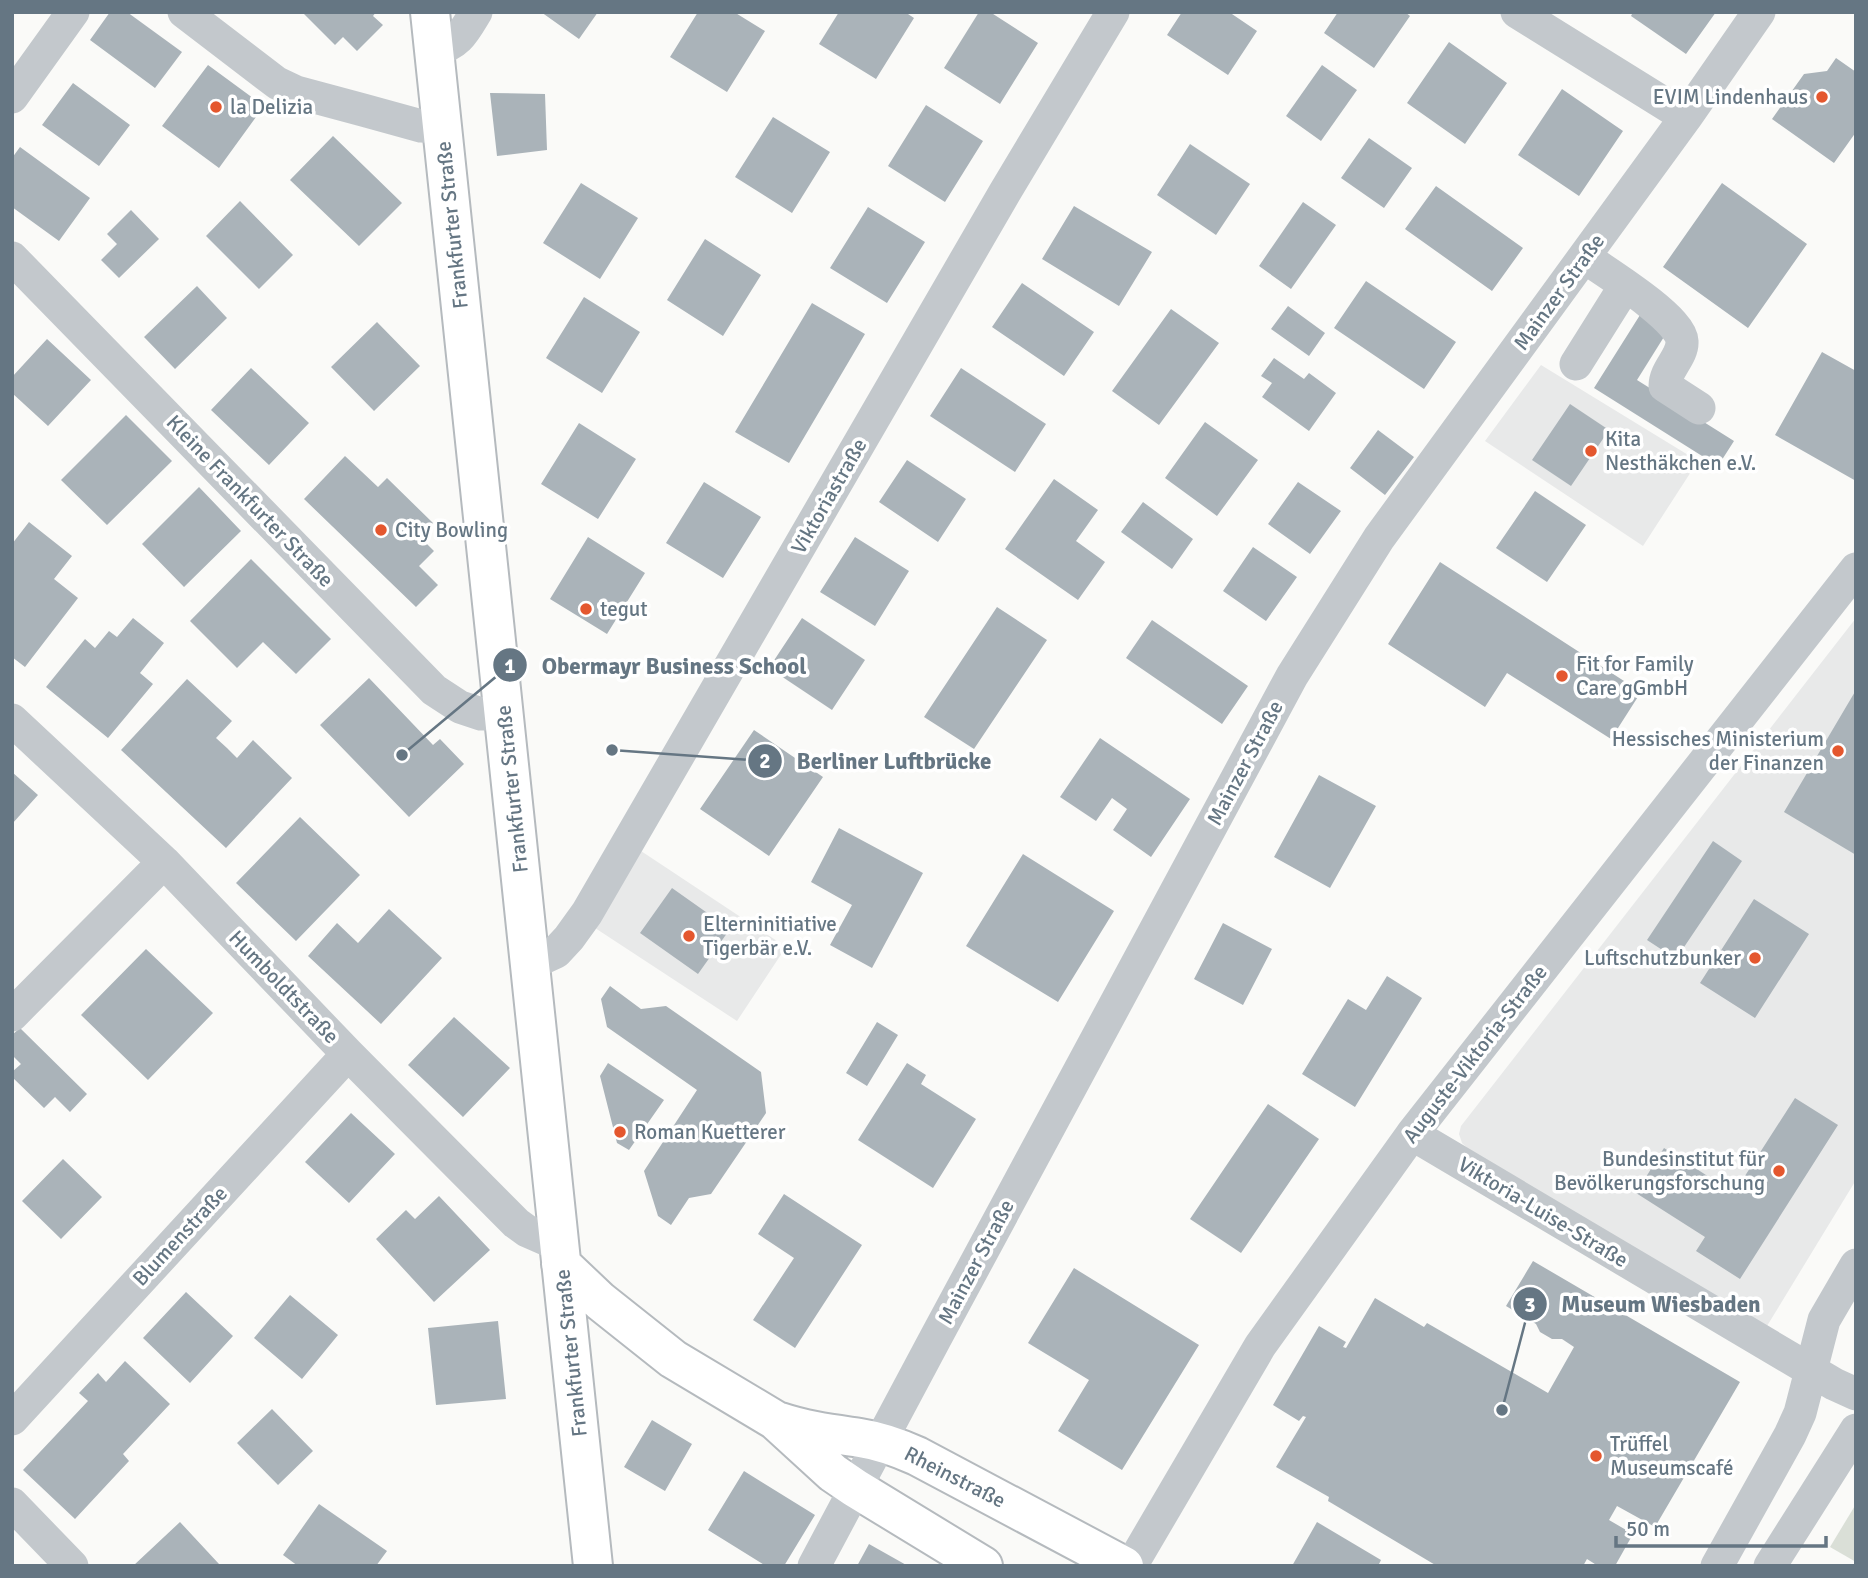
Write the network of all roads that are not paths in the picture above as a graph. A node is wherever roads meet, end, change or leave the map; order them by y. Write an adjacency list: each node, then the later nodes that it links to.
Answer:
1 (73, 12): 9 (street)
2 (184, 12): 11 (street)
3 (430, 12): 8 (main road, Frankfurter Straße)
4 (476, 12): 8 (street)
5 (1113, 12): 21 (street, Viktoriastraße)
6 (1517, 12): 10 (street)
7 (1759, 12): 10 (street, Mainzer Straße)
8 (434, 50): 11 (main road, Frankfurter Straße)
9 (12, 97)
10 (1686, 117): 12 (street, Mainzer Straße)
11 (442, 127): 18 (main road, Frankfurter Straße)
12 (1584, 257): 14 (street); 34 (street, Mainzer Straße)
13 (12, 258): 18 (street, Kleine Frankfurter Straße)
14 (1625, 286): 15 (street); 16 (street)
15 (1576, 364)
16 (1699, 408)
17 (1856, 569): 24 (street, Auguste-Viktoria-Straße)
18 (504, 714): 21 (main road, Frankfurter Straße)
19 (12, 720): 20 (street, Humboldtstraße)
20 (164, 862): 22 (street); 23 (street, Humboldtstraße)
21 (530, 964): 25 (main road, Frankfurter Straße)
22 (12, 1015)
23 (348, 1054): 25 (street, Humboldtstraße); 31 (street, Blumenstraße)
24 (1412, 1134): 29 (street, Viktoria-Luise-Straße); 42 (street, Auguste-Viktoria-Straße)
25 (560, 1255): 27 (main road, Frankfurter Straße); 28 (main road)
26 (1856, 1265): 29 (street)
27 (568, 1326): 28 (main road); 38 (main road, Frankfurter Straße)
28 (673, 1359): 32 (main road, Rheinstraße)
29 (1811, 1370): 30 (street, Viktoria-Luise-Straße); 43 (street)
30 (1856, 1394)
31 (12, 1419)
32 (775, 1420): 34 (main road, Rheinstraße); 35 (main road, Rheinstraße)
33 (1856, 1430): 44 (street)
34 (880, 1442): 35 (street, Mainzer Straße); 41 (main road, Rheinstraße)
35 (855, 1488): 39 (street, Mainzer Straße); 40 (main road, Rheinstraße)
36 (12, 1504): 37 (street)
37 (72, 1566)
38 (593, 1566)
39 (814, 1566)
40 (982, 1566)
41 (1124, 1566)
42 (1131, 1566)
43 (1717, 1566)
44 (1770, 1566)

